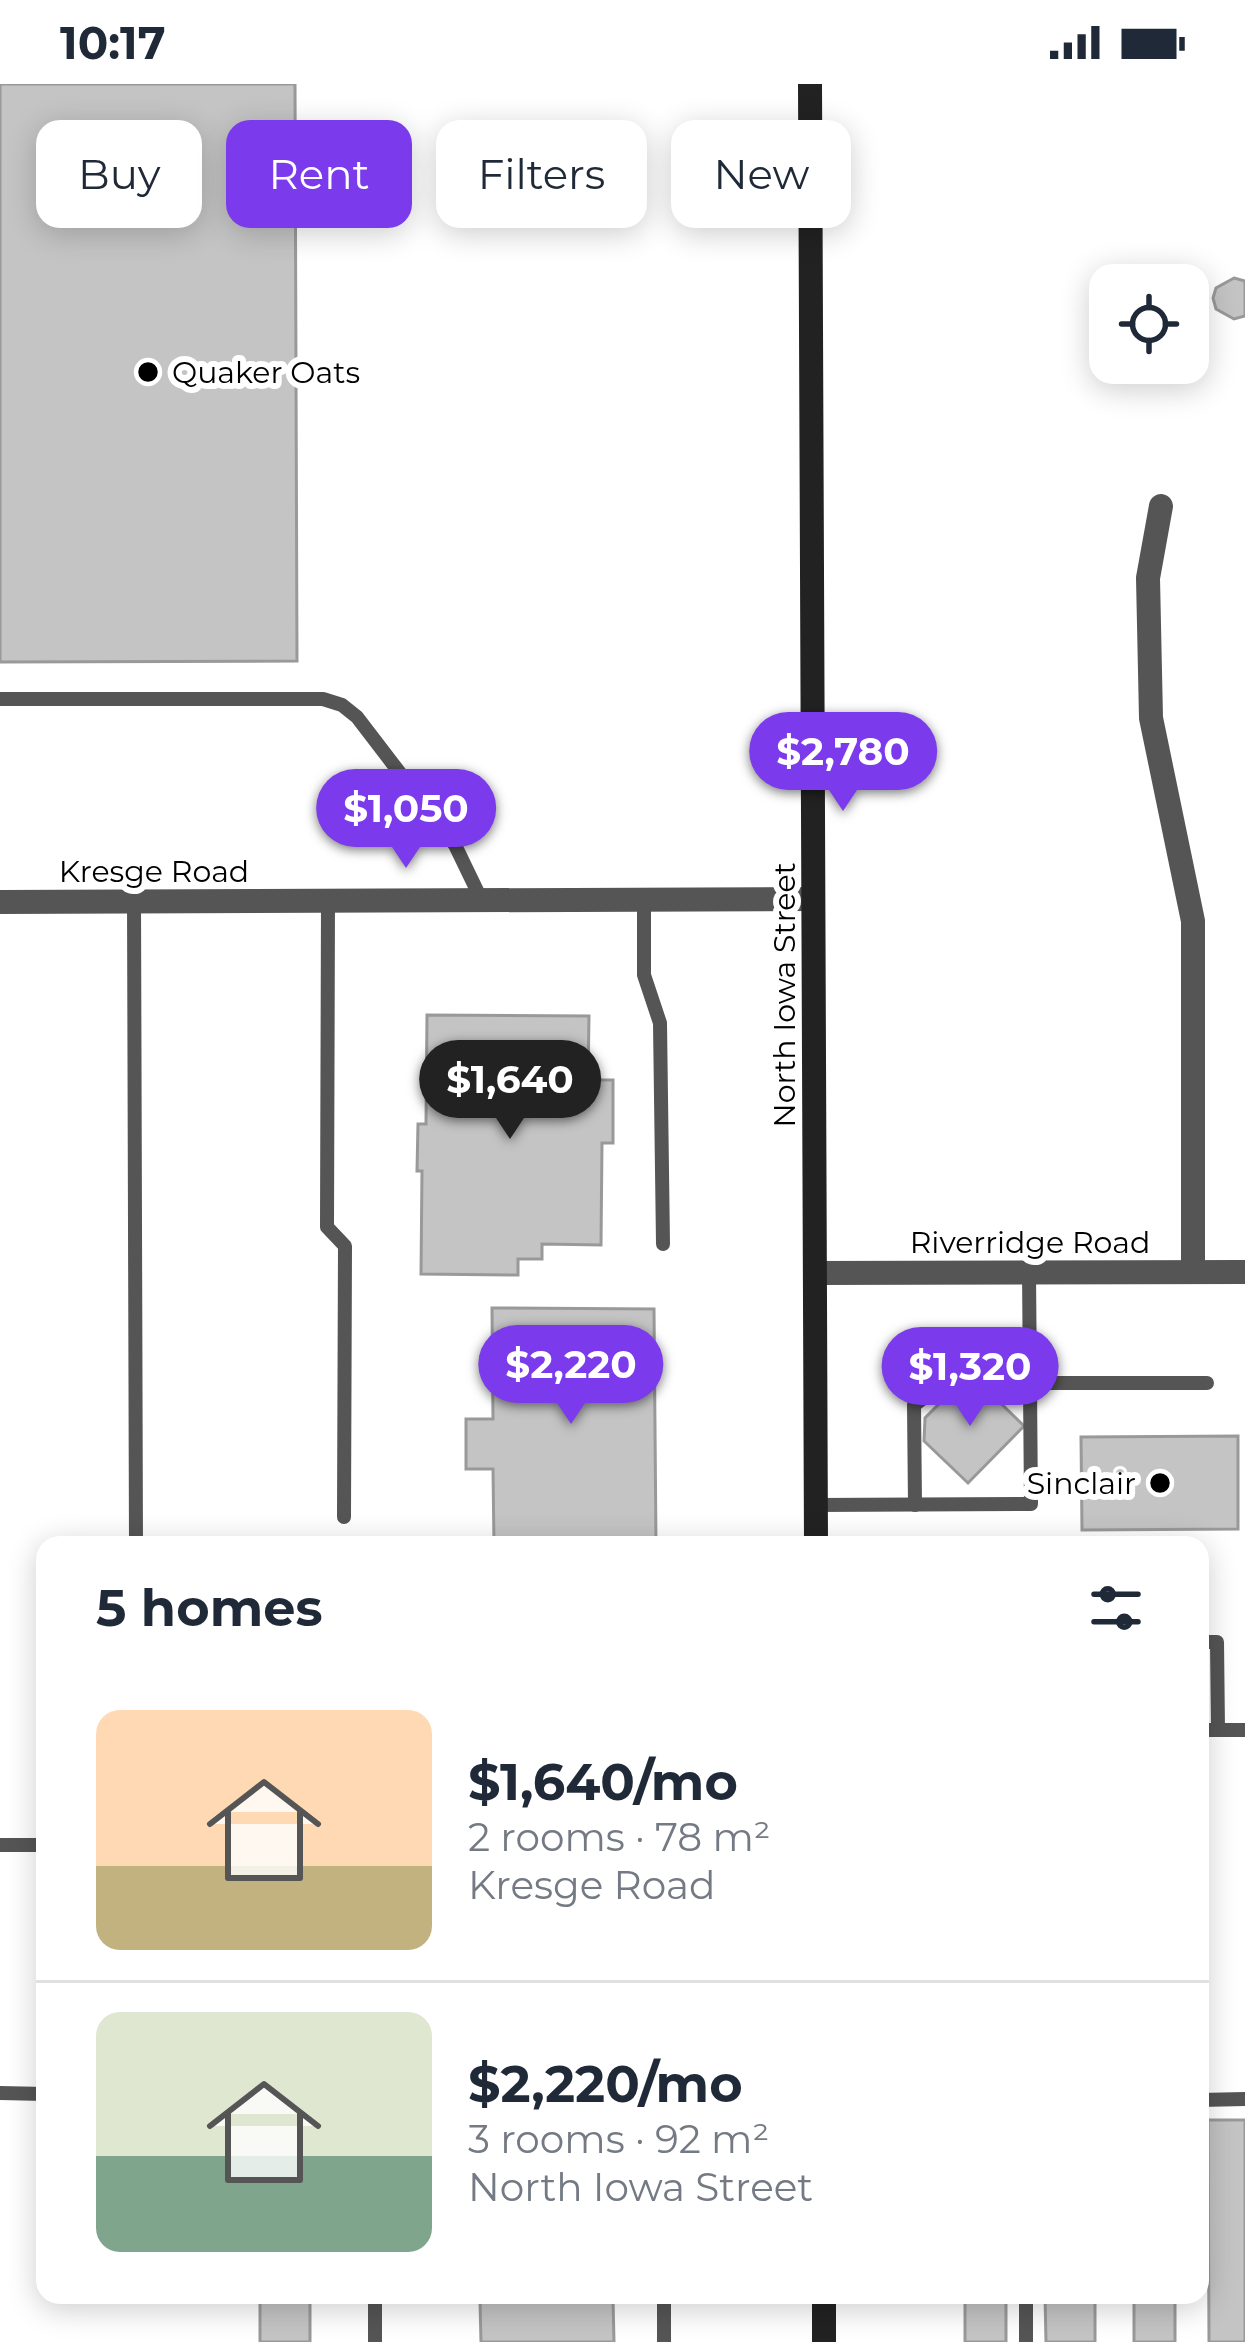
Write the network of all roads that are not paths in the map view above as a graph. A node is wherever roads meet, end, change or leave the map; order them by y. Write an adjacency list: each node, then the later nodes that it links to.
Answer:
1 (811, 84): 4 (main road, North Iowa Street)
2 (1162, 506): 12 (street)
3 (0, 698): 8 (lane)
4 (813, 899): 5 (street, Kresge Road); 14 (main road, North Iowa Street)
5 (644, 900): 8 (street, Kresge Road); 10 (lane)
6 (134, 901): 7 (street, Kresge Road); 9 (street, Kresge Road); 20 (lane)
7 (328, 901): 8 (street, Kresge Road); 19 (lane)
8 (482, 901)
9 (0, 902)
10 (663, 1244)
11 (1029, 1272): 12 (street, Riverridge Road); 14 (street, Riverridge Road); 15 (lane)
12 (1193, 1272): 13 (street, Riverridge Road)
13 (1245, 1272)
14 (814, 1273): 17 (main road, North Iowa Street)
15 (1030, 1383): 16 (lane); 18 (lane); 18 (lane)
16 (1207, 1383)
17 (815, 1505): 18 (lane); 21 (main road, North Iowa Street)
18 (915, 1505)
19 (344, 1517)
20 (136, 1536)
21 (816, 1536)
22 (1209, 1642): 24 (lane)
23 (1209, 1730): 24 (lane)
24 (1217, 1730): 25 (lane)
25 (1245, 1730)
26 (0, 1845): 27 (lane)
27 (36, 1845)
28 (0, 2093): 29 (lane)
29 (36, 2094)
30 (1245, 2099): 31 (lane)
31 (1209, 2100)
32 (375, 2304): 36 (lane)
33 (664, 2304): 37 (lane)
34 (824, 2304): 38 (main road)
35 (1026, 2304): 39 (lane)
36 (375, 2342)
37 (664, 2342)
38 (824, 2342)
39 (1026, 2342)

